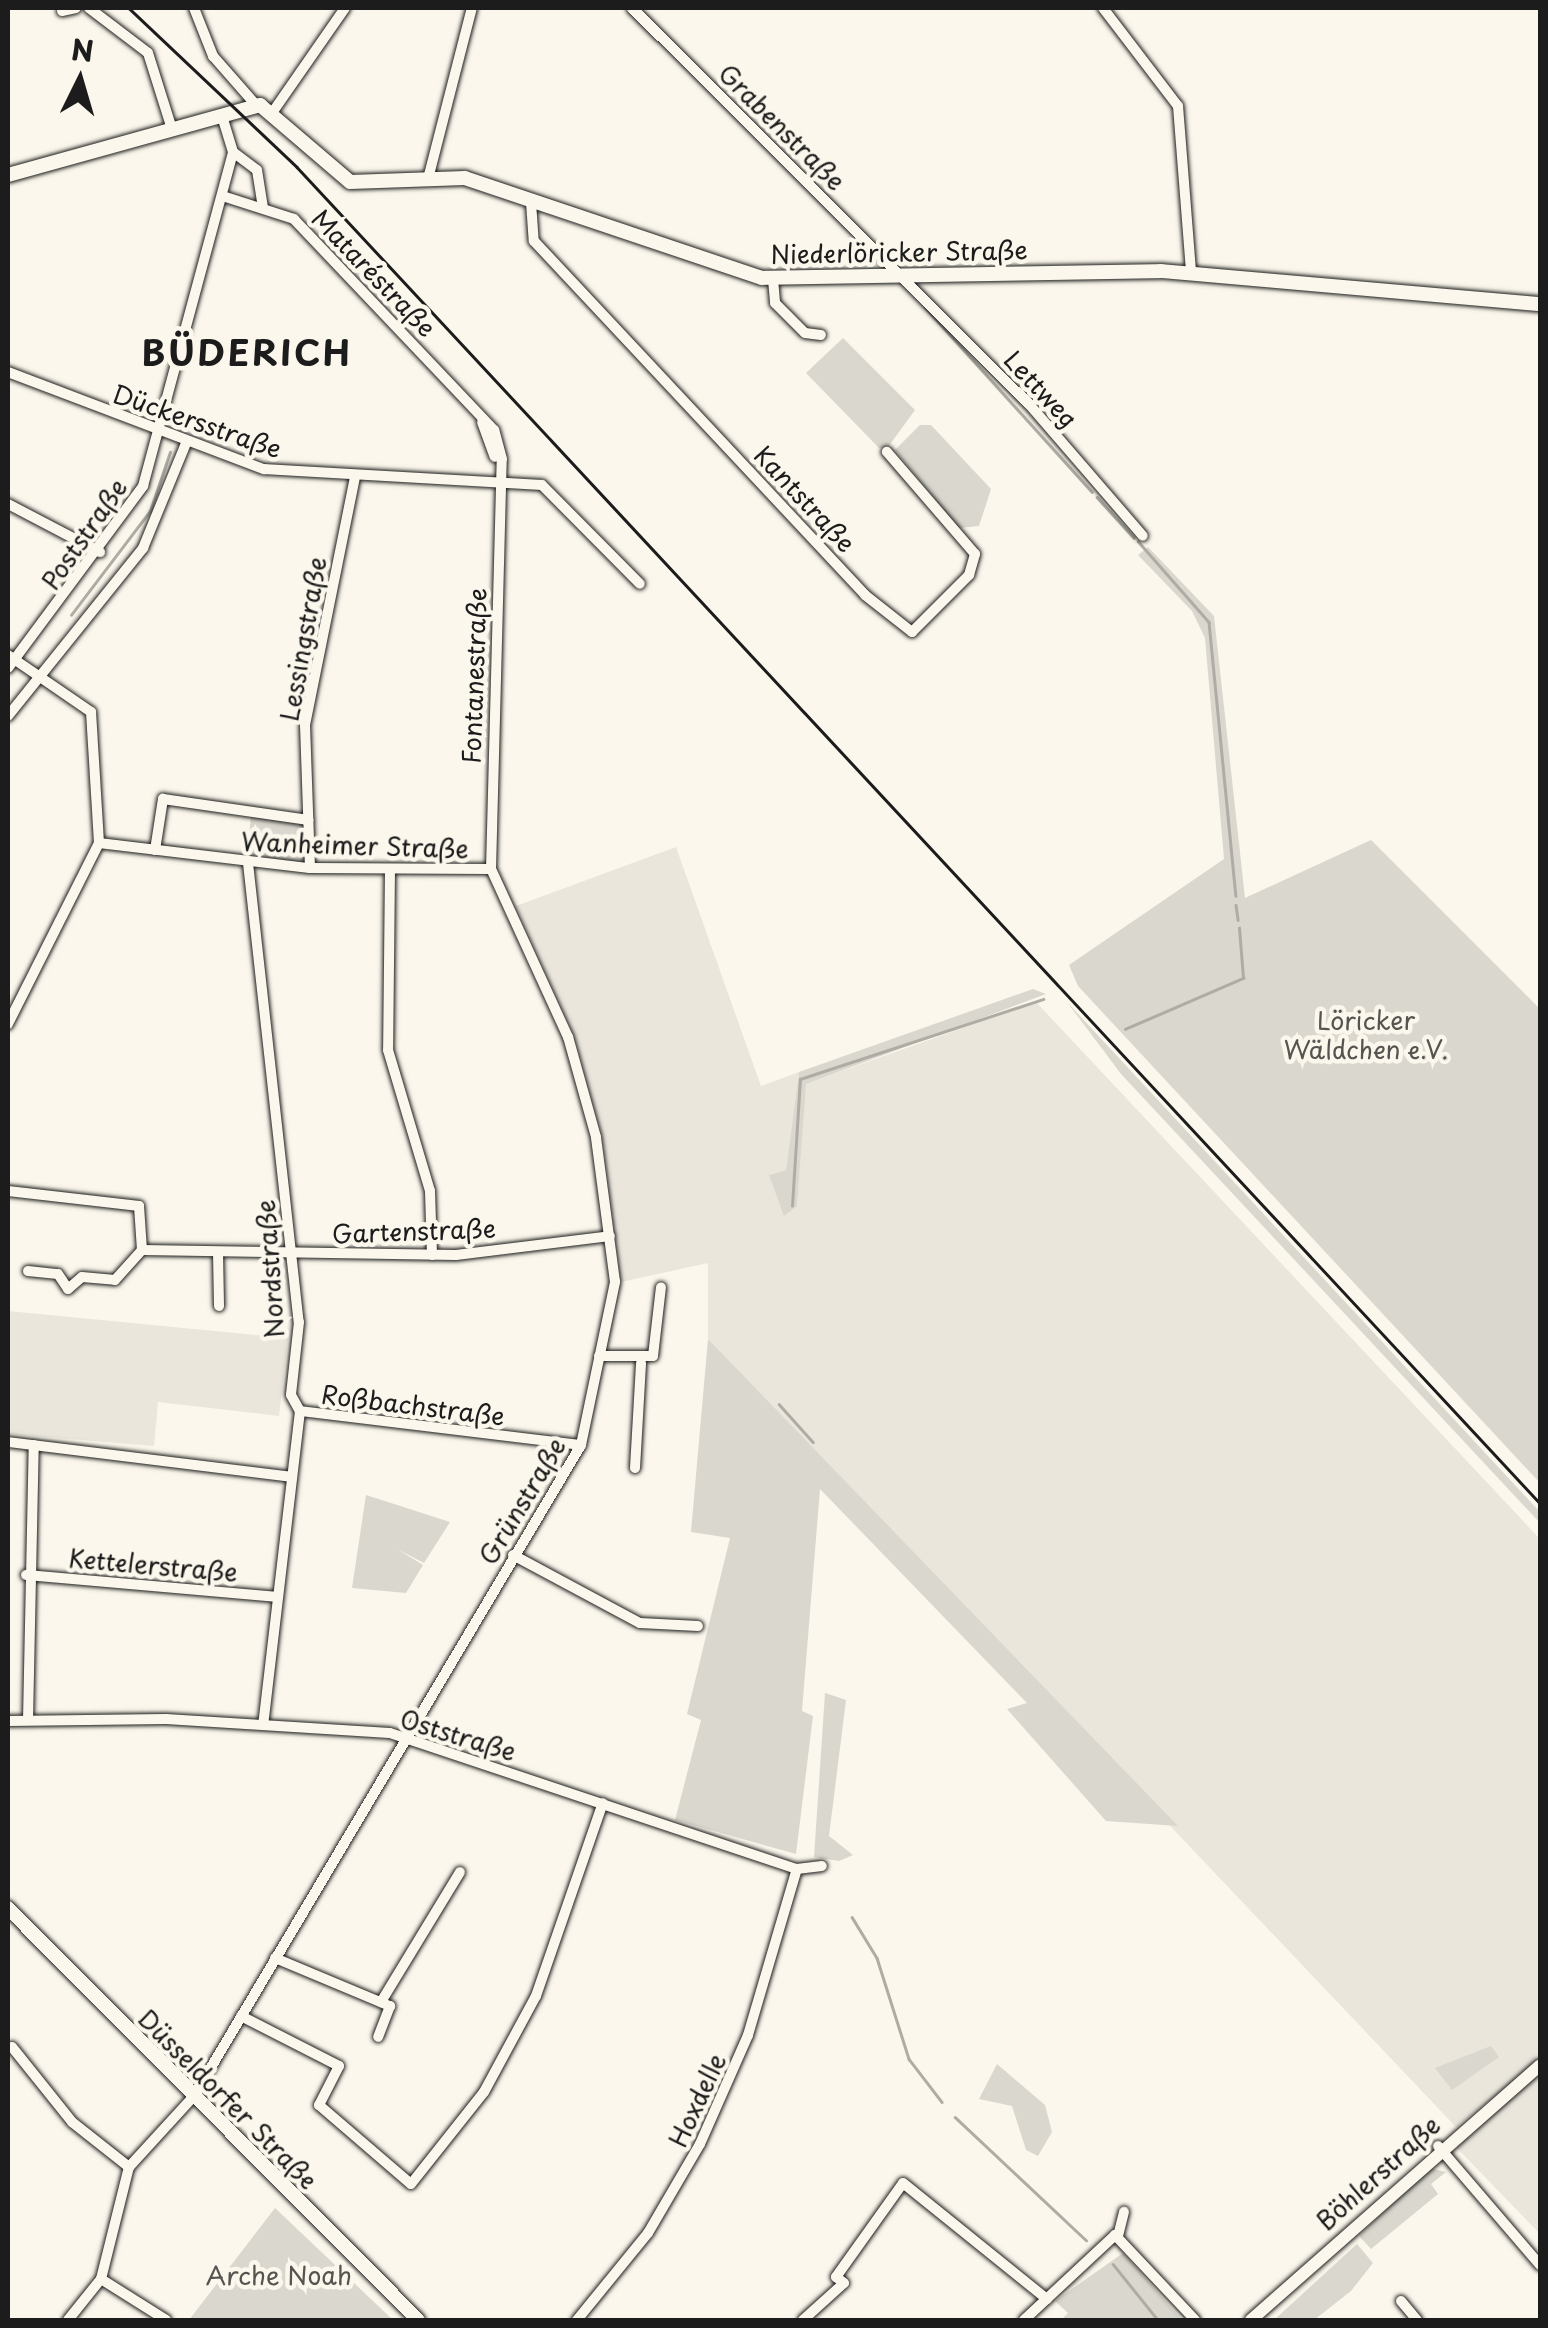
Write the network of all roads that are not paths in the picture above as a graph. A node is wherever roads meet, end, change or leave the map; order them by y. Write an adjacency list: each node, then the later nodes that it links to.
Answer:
1 (76, 8): 8 (street)
2 (89, 8): 12 (street)
3 (194, 8): 9 (street)
4 (345, 8): 10 (street)
5 (472, 8): 15 (street)
6 (632, 8): 20 (street, Grabenstraße)
7 (1104, 8): 19 (street)
8 (62, 11)
9 (251, 106): 10 (main road, Niederlöricker Straße); 11 (main road)
10 (272, 113): 15 (main road, Niederlöricker Straße)
11 (223, 119): 12 (main road); 13 (street, Poststraße)
12 (172, 129): 14 (main road)
13 (233, 152): 16 (street, Poststraße); 18 (street)
14 (8, 175)
15 (429, 176): 17 (main road, Niederlöricker Straße)
16 (223, 196): 18 (street, Mataréstraße); 25 (street, Poststraße)
17 (531, 202): 21 (main road, Niederlöricker Straße); 27 (street, Kantstraße)
18 (263, 207): 29 (street, Mataréstraße)
19 (1191, 272): 20 (main road, Niederlöricker Straße); 22 (main road, Niederlöricker Straße)
20 (904, 276): 21 (main road, Niederlöricker Straße); 31 (street, Lettweg)
21 (773, 279): 23 (street)
22 (1540, 304)
23 (821, 335)
24 (8, 372): 25 (street, Dückersstraße)
25 (160, 433): 26 (street, Dückersstraße); 32 (street, Poststraße)
26 (186, 443): 28 (street, Dückersstraße); 35 (street, Poststraße)
27 (887, 452)
28 (355, 478): 29 (street, Dückersstraße); 37 (street, Lessingstraße)
29 (500, 484): 33 (street); 43 (street, Fontanestraße)
30 (8, 504): 32 (street)
31 (1142, 536)
32 (100, 552): 34 (street, Poststraße)
33 (640, 584)
34 (10, 661): 35 (street)
35 (44, 674): 36 (street, Poststraße); 38 (street)
36 (8, 716)
37 (308, 820): 39 (street); 41 (street, Lessingstraße)
38 (99, 843): 39 (street, Wanheimer Straße); 44 (street)
39 (155, 850): 40 (street, Wanheimer Straße)
40 (248, 864): 41 (street, Wanheimer Straße); 49 (street, Nordstraße)
41 (310, 868): 42 (street, Wanheimer Straße)
42 (390, 869): 43 (street, Wanheimer Straße); 50 (street)
43 (491, 869): 46 (street, Grünstraße)
44 (8, 1024)
45 (8, 1192): 47 (street)
46 (610, 1236): 50 (street, Gartenstraße); 54 (street, Grünstraße)
47 (142, 1250): 48 (street, Gartenstraße); 51 (street)
48 (218, 1253): 49 (street, Gartenstraße); 53 (street)
49 (292, 1254): 50 (street, Gartenstraße); 56 (street, Nordstraße)
50 (432, 1254)
51 (28, 1271)
52 (661, 1286): 55 (street)
53 (219, 1306)
54 (599, 1356): 55 (street); 59 (street, Grünstraße)
55 (641, 1362): 60 (street)
56 (300, 1411): 59 (street, Roßbachstraße); 61 (street, Nordstraße)
57 (8, 1442): 58 (street)
58 (34, 1445): 61 (street); 63 (street)
59 (581, 1445): 62 (street, Grünstraße)
60 (635, 1468)
61 (292, 1477): 64 (street, Nordstraße)
62 (513, 1555): 65 (street); 69 (street, Grünstraße)
63 (26, 1575): 64 (street, Kettelerstraße); 66 (street)
64 (276, 1597): 68 (street, Nordstraße)
65 (698, 1626)
66 (28, 1720): 67 (street, Oststraße); 68 (street, Oststraße)
67 (8, 1721)
68 (263, 1725): 69 (street, Oststraße)
69 (402, 1736): 70 (street, Oststraße); 75 (street, Grünstraße)
70 (604, 1803): 72 (street, Oststraße); 77 (street)
71 (822, 1866): 72 (street, Oststraße)
72 (797, 1869): 93 (street, Hoxdelle)
73 (460, 1872): 76 (street)
74 (8, 1908): 81 (main road, Düsseldorfer Straße)
75 (275, 1958): 76 (street); 77 (street, Grünstraße)
76 (381, 2002): 78 (street)
77 (241, 2016): 81 (street, Grünstraße)
78 (378, 2037)
79 (12, 2047): 83 (street)
80 (1540, 2064): 82 (street, Böhlerstraße)
81 (194, 2096): 83 (street, Grünstraße); 92 (main road, Düsseldorfer Straße)
82 (1438, 2146): 86 (street); 97 (street, Böhlerstraße)
83 (129, 2167): 87 (street)
84 (1124, 2212): 85 (street)
85 (1118, 2236): 88 (street); 96 (street)
86 (1540, 2265)
87 (101, 2279): 90 (street); 91 (street)
88 (1047, 2299): 94 (street); 95 (street)
89 (1401, 2301): 98 (street)
90 (68, 2320)
91 (166, 2320)
92 (418, 2320)
93 (577, 2320)
94 (803, 2320)
95 (1024, 2320)
96 (1194, 2320)
97 (1250, 2320)
98 (1418, 2320)

